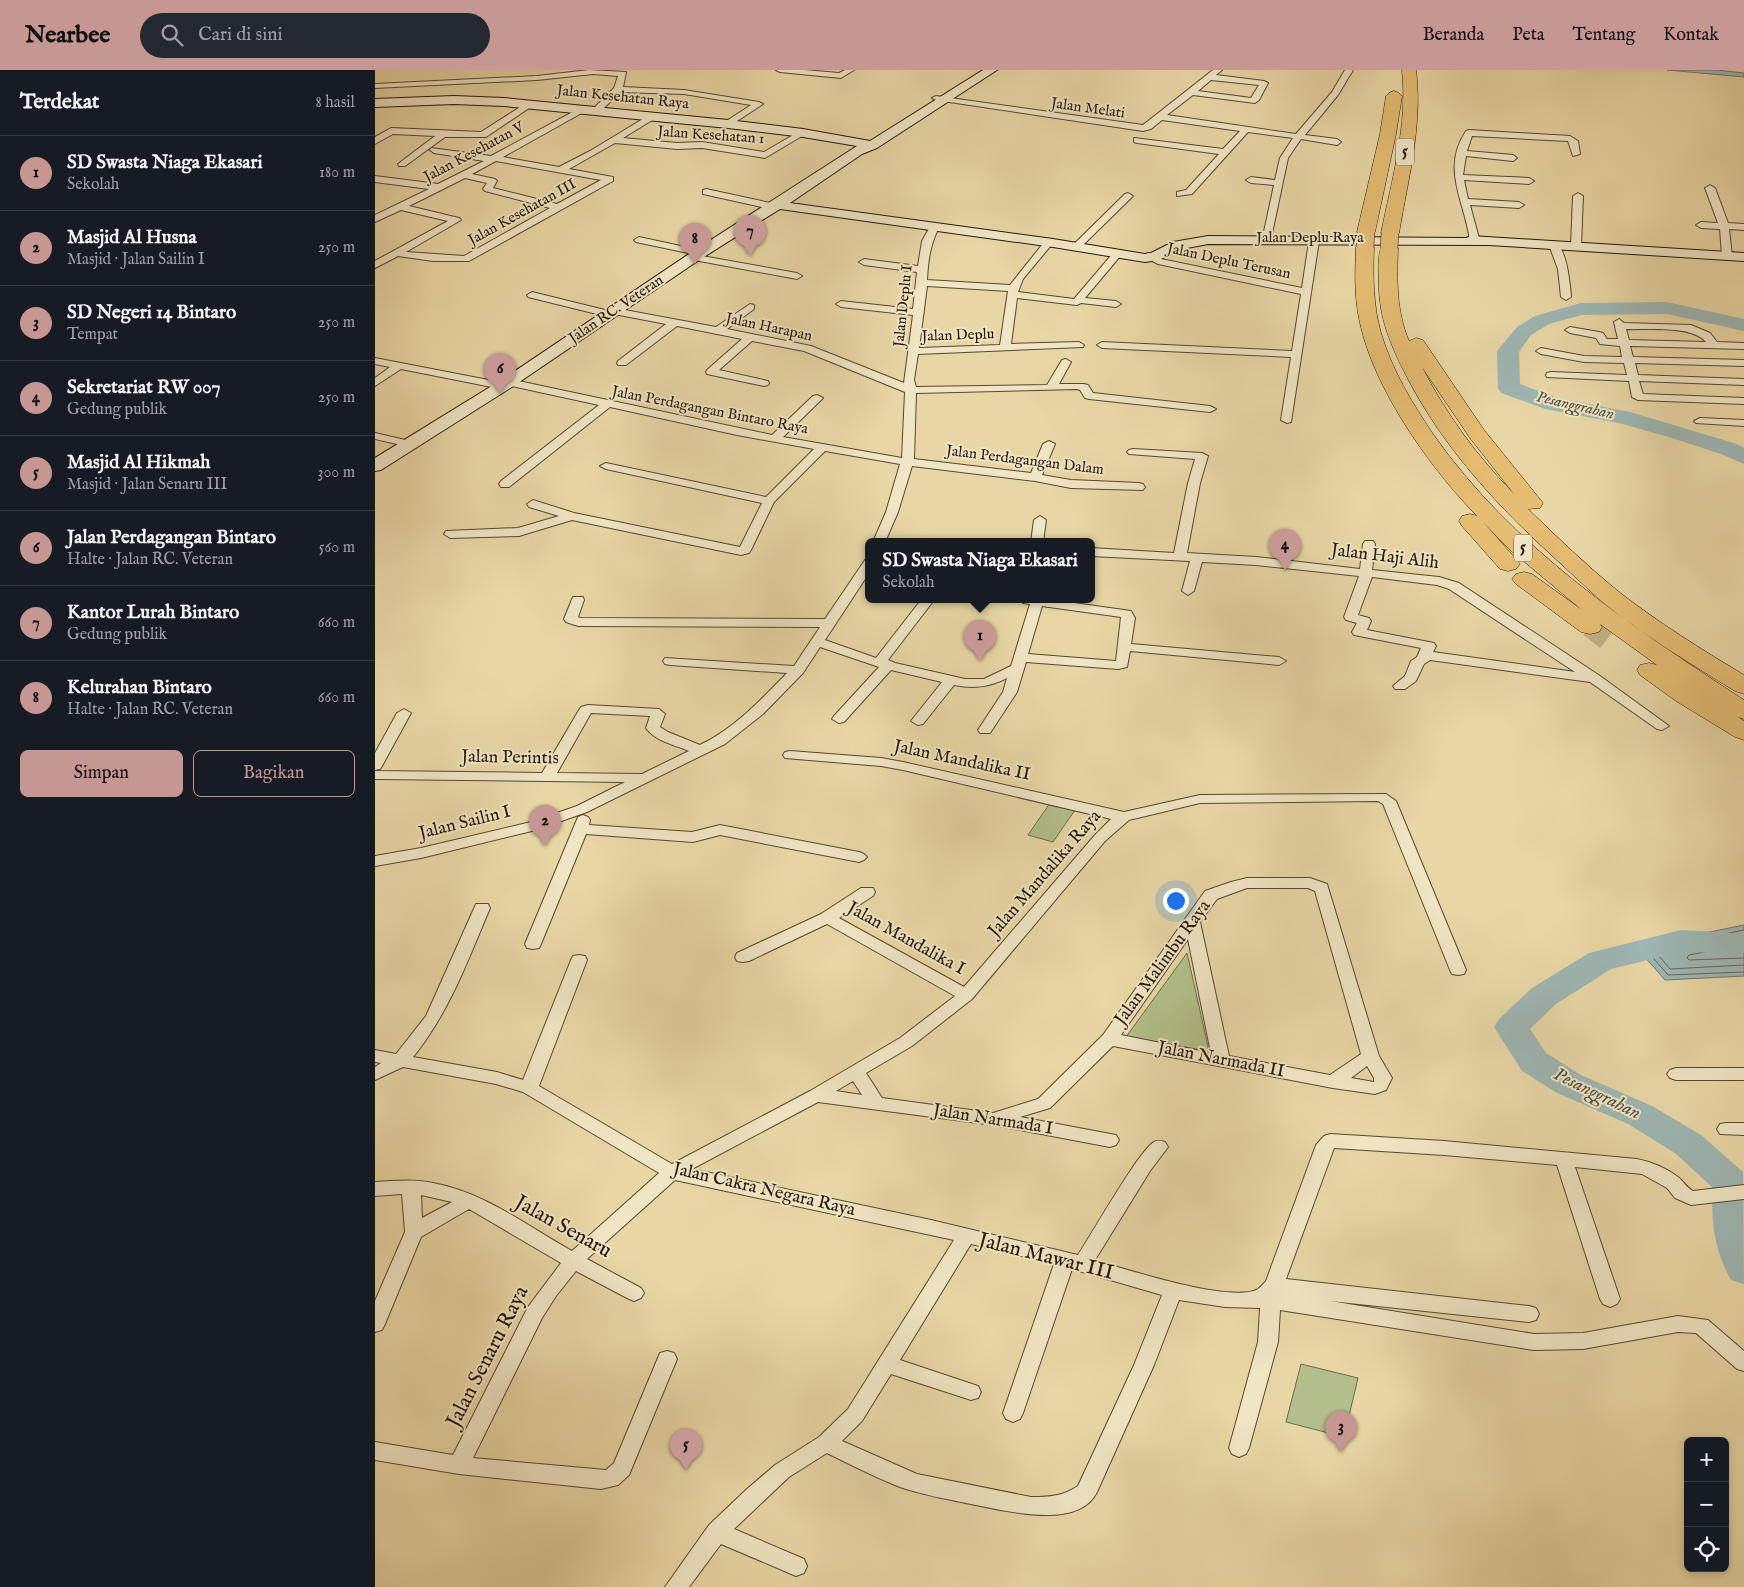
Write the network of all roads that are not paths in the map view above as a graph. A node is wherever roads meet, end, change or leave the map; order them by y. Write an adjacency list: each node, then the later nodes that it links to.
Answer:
1 (780, 70): 8 (street)
2 (980, 70): 15 (main road, Jalan RC. Veteran)
3 (991, 70): 15 (main road, Jalan RC. Veteran)
4 (1217, 70): 11 (street, Jalan Melati)
5 (1349, 70): 25 (street)
6 (1394, 70): 92 (highway, 5)
7 (1409, 70): 85 (highway, 5)
8 (797, 71): 9 (street)
9 (849, 71)
10 (538, 74): 12 (street); 13 (street)
11 (1210, 76): 14 (street, Jalan Melati); 14 (street)
12 (375, 86)
13 (618, 89): 18 (street, Jalan Kesehatan V); 21 (street)
14 (1190, 92): 19 (street, Jalan Melati)
15 (941, 99): 19 (street, Jalan Melati); 30 (main road, Jalan RC. Veteran)
16 (375, 102): 17 (main road, Jalan Kesehatan Raya)
17 (531, 104): 18 (main road, Jalan Kesehatan Raya); 23 (street)
18 (591, 110): 20 (main road, Jalan Kesehatan Raya); 36 (street, Jalan Kesehatan V)
19 (1161, 116): 22 (street)
20 (651, 117): 21 (main road, Jalan Kesehatan Raya); 26 (street, Jalan Kesehatan III)
21 (729, 124): 24 (main road, Jalan Kesehatan Raya)
22 (1246, 129): 25 (street); 32 (street)
23 (443, 134): 28 (street); 37 (street)
24 (805, 134): 26 (street, Jalan Kesehatan 1); 30 (main road, Jalan Kesehatan Raya)
25 (1300, 136): 29 (street); 42 (street)
26 (612, 140): 38 (street, Jalan Kesehatan III)
27 (1137, 140): 32 (street)
28 (375, 141)
29 (1337, 142)
30 (867, 143): 52 (main road, Jalan RC. Veteran)
31 (435, 150): 36 (street, Jalan Kesehatan III)
32 (1227, 152): 48 (street)
33 (1461, 153): 34 (street); 35 (street); 40 (street)
34 (1576, 154)
35 (1513, 158)
36 (493, 159): 38 (street, Jalan Kesehatan III); 39 (street, Jalan Kesehatan V)
37 (403, 164)
38 (560, 170): 55 (street, Jalan Kesehatan III)
39 (464, 175): 45 (street, Jalan Kesehatan V); 55 (street)
40 (1459, 177): 44 (street); 51 (street)
41 (375, 179): 45 (street)
42 (1280, 179): 43 (street); 61 (street)
43 (1251, 180)
44 (1529, 181)
45 (440, 187): 54 (street, Jalan Kesehatan V)
46 (1710, 188): 58 (street)
47 (706, 192): 52 (street)
48 (1180, 194)
49 (1128, 196): 68 (street)
50 (1578, 196): 67 (street)
51 (1464, 202): 53 (street); 64 (street)
52 (778, 205): 59 (main road); 71 (main road, Jalan RC. Veteran)
53 (1519, 205)
54 (398, 206): 56 (street, Jalan Kesehatan V); 69 (street)
55 (560, 208): 69 (street, Jalan Kesehatan III)
56 (375, 219)
57 (1701, 225): 58 (street)
58 (1724, 226): 60 (street); 72 (street)
59 (934, 227): 65 (main road); 77 (street, Jalan Deplu I)
60 (1744, 227)
61 (1267, 238): 63 (main road, Jalan Deplu Raya); 64 (main road, Jalan Deplu Raya); 73 (main road, Jalan Deplu Raya)
62 (639, 240): 71 (street)
63 (1314, 240): 64 (main road, Jalan Deplu Raya); 81 (street)
64 (1478, 241): 66 (main road, Jalan Deplu Raya)
65 (1048, 243): 68 (main road); 80 (street, Jalan Deplu)
66 (1554, 244): 67 (main road, Jalan Deplu Raya); 83 (street)
67 (1576, 246): 72 (main road, Jalan Deplu Raya)
68 (1076, 247): 70 (main road)
69 (395, 254): 76 (street)
70 (1117, 254): 73 (main road); 84 (street)
71 (698, 255): 78 (street); 90 (main road, Jalan RC. Veteran)
72 (1727, 256): 74 (main road, Jalan Deplu Raya)
73 (1146, 257): 81 (street, Jalan Deplu Terusan)
74 (1744, 257)
75 (864, 262): 77 (street)
76 (375, 265)
77 (923, 270): 79 (street, Jalan Deplu I)
78 (797, 276)
79 (923, 283): 80 (street); 89 (street, Jalan Deplu I)
80 (1013, 291): 84 (street); 101 (street, Jalan Deplu)
81 (1305, 292): 104 (street)
82 (532, 295): 90 (street, Jalan Harapan)
83 (1565, 297)
84 (1078, 300): 87 (street)
85 (1389, 300): 164 (highway); 169 (highway, 5)
86 (841, 304): 89 (street)
87 (1117, 304)
88 (750, 307): 94 (street)
89 (917, 312): 102 (street, Jalan Deplu I)
90 (612, 313): 91 (street, Jalan Harapan); 116 (main road, Jalan RC. Veteran)
91 (673, 324): 94 (street, Jalan Harapan); 108 (street)
92 (1369, 324): 170 (highway, 5); 176 (highway)
93 (1570, 330): 96 (street)
94 (718, 331): 95 (street, Jalan Harapan)
95 (750, 337): 115 (street); 118 (street, Jalan Harapan)
96 (1625, 343): 99 (street); 99 (street); 106 (street)
97 (1079, 345): 101 (street)
98 (1101, 345): 104 (street)
99 (1714, 345): 100 (street)
100 (1744, 346)
101 (1005, 348): 102 (street, Jalan Deplu)
102 (914, 351): 118 (street, Jalan Deplu I)
103 (1541, 351): 106 (street)
104 (1296, 354): 123 (street)
105 (375, 361): 110 (street, Jalan Perdagangan Bintaro Raya)
106 (1628, 361): 109 (street); 112 (street)
107 (1066, 362): 117 (street)
108 (622, 363)
109 (1744, 363)
110 (399, 366): 114 (street); 116 (street, Jalan Perdagangan Bintaro Raya)
111 (1551, 375): 112 (street)
112 (1634, 379): 113 (street); 120 (street)
113 (1744, 382)
114 (375, 383)
115 (764, 383)
116 (505, 384): 121 (street, Jalan Perdagangan Bintaro Raya); 128 (main road, Jalan RC. Veteran)
117 (1051, 388): 118 (street, Jalan Harapan); 122 (street, Jalan Harapan)
118 (911, 390): 132 (street)
119 (817, 398): 127 (street)
120 (1744, 401)
121 (607, 404): 127 (street, Jalan Perdagangan Bintaro Raya); 136 (street)
122 (1210, 409)
123 (1287, 420)
124 (1700, 421): 125 (street)
125 (1744, 423)
126 (375, 436): 128 (street)
127 (774, 439): 130 (street, Jalan Perdagangan Bintaro Raya)
128 (410, 444): 133 (main road, Jalan RC. Veteran)
129 (1049, 444): 135 (street)
130 (822, 448): 132 (street, Jalan Perdagangan Bintaro Raya); 138 (street)
131 (1133, 452): 147 (street)
132 (907, 462): 135 (street, Jalan Perdagangan Dalam); 143 (street)
133 (375, 466)
134 (606, 466): 138 (street)
135 (1035, 477): 137 (street, Jalan Perdagangan Dalam)
136 (505, 484)
137 (1139, 487)
138 (769, 500): 140 (street)
139 (533, 504): 140 (street)
140 (572, 516): 142 (street)
141 (1041, 520): 144 (street)
142 (450, 534)
143 (881, 538)
144 (1038, 538)
145 (1369, 544): 150 (street)
146 (1095, 552): 147 (street, Jalan Haji Alih)
147 (1180, 556): 148 (street, Jalan Haji Alih)
148 (1197, 557): 150 (street, Jalan Haji Alih); 151 (street)
149 (865, 569): 156 (street, Jalan Sailin I)
150 (1366, 572): 159 (street); 166 (street, Jalan Haji Alih)
151 (1188, 591)
152 (577, 600): 156 (street)
153 (926, 603): 162 (street)
154 (1033, 603): 163 (street)
155 (1047, 603): 158 (street)
156 (829, 623): 157 (street, Jalan Sailin I)
157 (819, 642): 162 (street); 165 (street, Jalan Sailin I)
158 (1125, 647): 161 (street); 163 (street)
159 (1425, 655): 166 (street); 168 (street)
160 (670, 661): 165 (street)
161 (1279, 661)
162 (884, 664): 167 (street); 172 (street)
163 (1019, 664): 167 (street); 175 (street)
164 (1744, 667)
165 (798, 670): 177 (street, Jalan Sailin I)
166 (1595, 679): 174 (street, Jalan Haji Alih)
167 (951, 680): 173 (street)
168 (1400, 686)
169 (1744, 686)
170 (1744, 711)
171 (404, 712): 179 (street)
172 (839, 719)
173 (919, 722)
174 (1662, 726)
175 (985, 730)
176 (1744, 732)
177 (700, 750): 181 (street); 182 (street, Jalan Sailin I)
178 (791, 755): 184 (street, Jalan Mandalika II)
179 (375, 766)
180 (375, 775): 181 (street, Jalan Perintis)
181 (547, 777): 182 (street, Jalan Perintis)
182 (644, 778): 183 (street, Jalan Sailin I)
183 (582, 809): 185 (street); 187 (street, Jalan Sailin I)
184 (1124, 817): 195 (street, Jalan Mandalika Raya); 196 (street, Jalan Mandalika Raya)
185 (581, 829): 186 (street); 192 (street)
186 (859, 857)
187 (375, 861)
188 (867, 892): 190 (street, Jalan Mandalika I)
189 (483, 908): 201 (street)
190 (827, 918): 193 (street, Jalan Mandalika I); 196 (street, Jalan Mandalika I)
191 (1192, 921): 197 (street, Jalan Malimbu Raya); 199 (street, Jalan Malimbu Raya); 200 (street)
192 (533, 944)
193 (743, 957)
194 (579, 960): 207 (street)
195 (1458, 970)
196 (966, 995): 202 (street, Jalan Mandalika Raya)
197 (1109, 1039): 200 (street, Jalan Narmada II); 210 (street, Jalan Malimbu Raya)
198 (375, 1056): 201 (street, Jalan Cakra Negara Raya)
199 (1370, 1056): 206 (street); 206 (street, Jalan Malimbu Raya)
200 (1221, 1060): 206 (street, Jalan Narmada II)
201 (400, 1061): 203 (street); 207 (street, Jalan Cakra Negara Raya)
202 (857, 1071): 208 (street, Jalan Mandalika Raya); 209 (street)
203 (375, 1074)
204 (1676, 1074): 205 (street)
205 (1744, 1074)
206 (1333, 1082)
207 (529, 1088): 218 (street, Jalan Cakra Negara Raya)
208 (816, 1095): 209 (street, Jalan Narmada I); 218 (street, Jalan Mandalika Raya)
209 (876, 1102): 211 (street, Jalan Narmada I)
210 (1044, 1104): 211 (street, Jalan Malimbu Raya); 212 (street)
211 (993, 1119): 212 (street, Jalan Narmada I)
212 (1050, 1129): 215 (street, Jalan Narmada I)
213 (1726, 1129): 214 (street)
214 (1744, 1129)
215 (1110, 1140)
216 (1159, 1148): 226 (street)
217 (1564, 1160): 221 (street); 229 (street); 230 (street)
218 (672, 1172): 224 (street, Jalan Cakra Negara Raya); 225 (street, Jalan Senaru Raya)
219 (411, 1187): 220 (street, Jalan Senaru); 222 (street, Jalan Senaru); 223 (street)
220 (375, 1189)
221 (1744, 1192)
222 (468, 1201): 223 (street); 225 (street, Jalan Senaru)
223 (414, 1232): 232 (street)
224 (966, 1236): 226 (street, Jalan Mawar III); 235 (street, Jalan Mawar III)
225 (573, 1262): 228 (street, Jalan Senaru); 241 (street, Jalan Senaru Raya)
226 (1074, 1262): 227 (street, Jalan Mawar III); 237 (street)
227 (1173, 1291): 229 (street, Jalan Mawar III); 238 (street)
228 (634, 1293)
229 (1265, 1295): 231 (street); 234 (street); 239 (street)
230 (1610, 1299)
231 (1529, 1314)
232 (375, 1324)
233 (667, 1359): 241 (street)
234 (1744, 1363)
235 (887, 1364): 236 (street); 238 (street, Jalan Mawar III)
236 (971, 1392)
237 (1013, 1413)
238 (826, 1443): 242 (street, Jalan Mawar III)
239 (1239, 1448)
240 (375, 1451): 241 (street)
241 (459, 1465)
242 (717, 1532): 243 (street); 244 (street, Jalan Mawar III)
243 (796, 1566)
244 (676, 1587)

